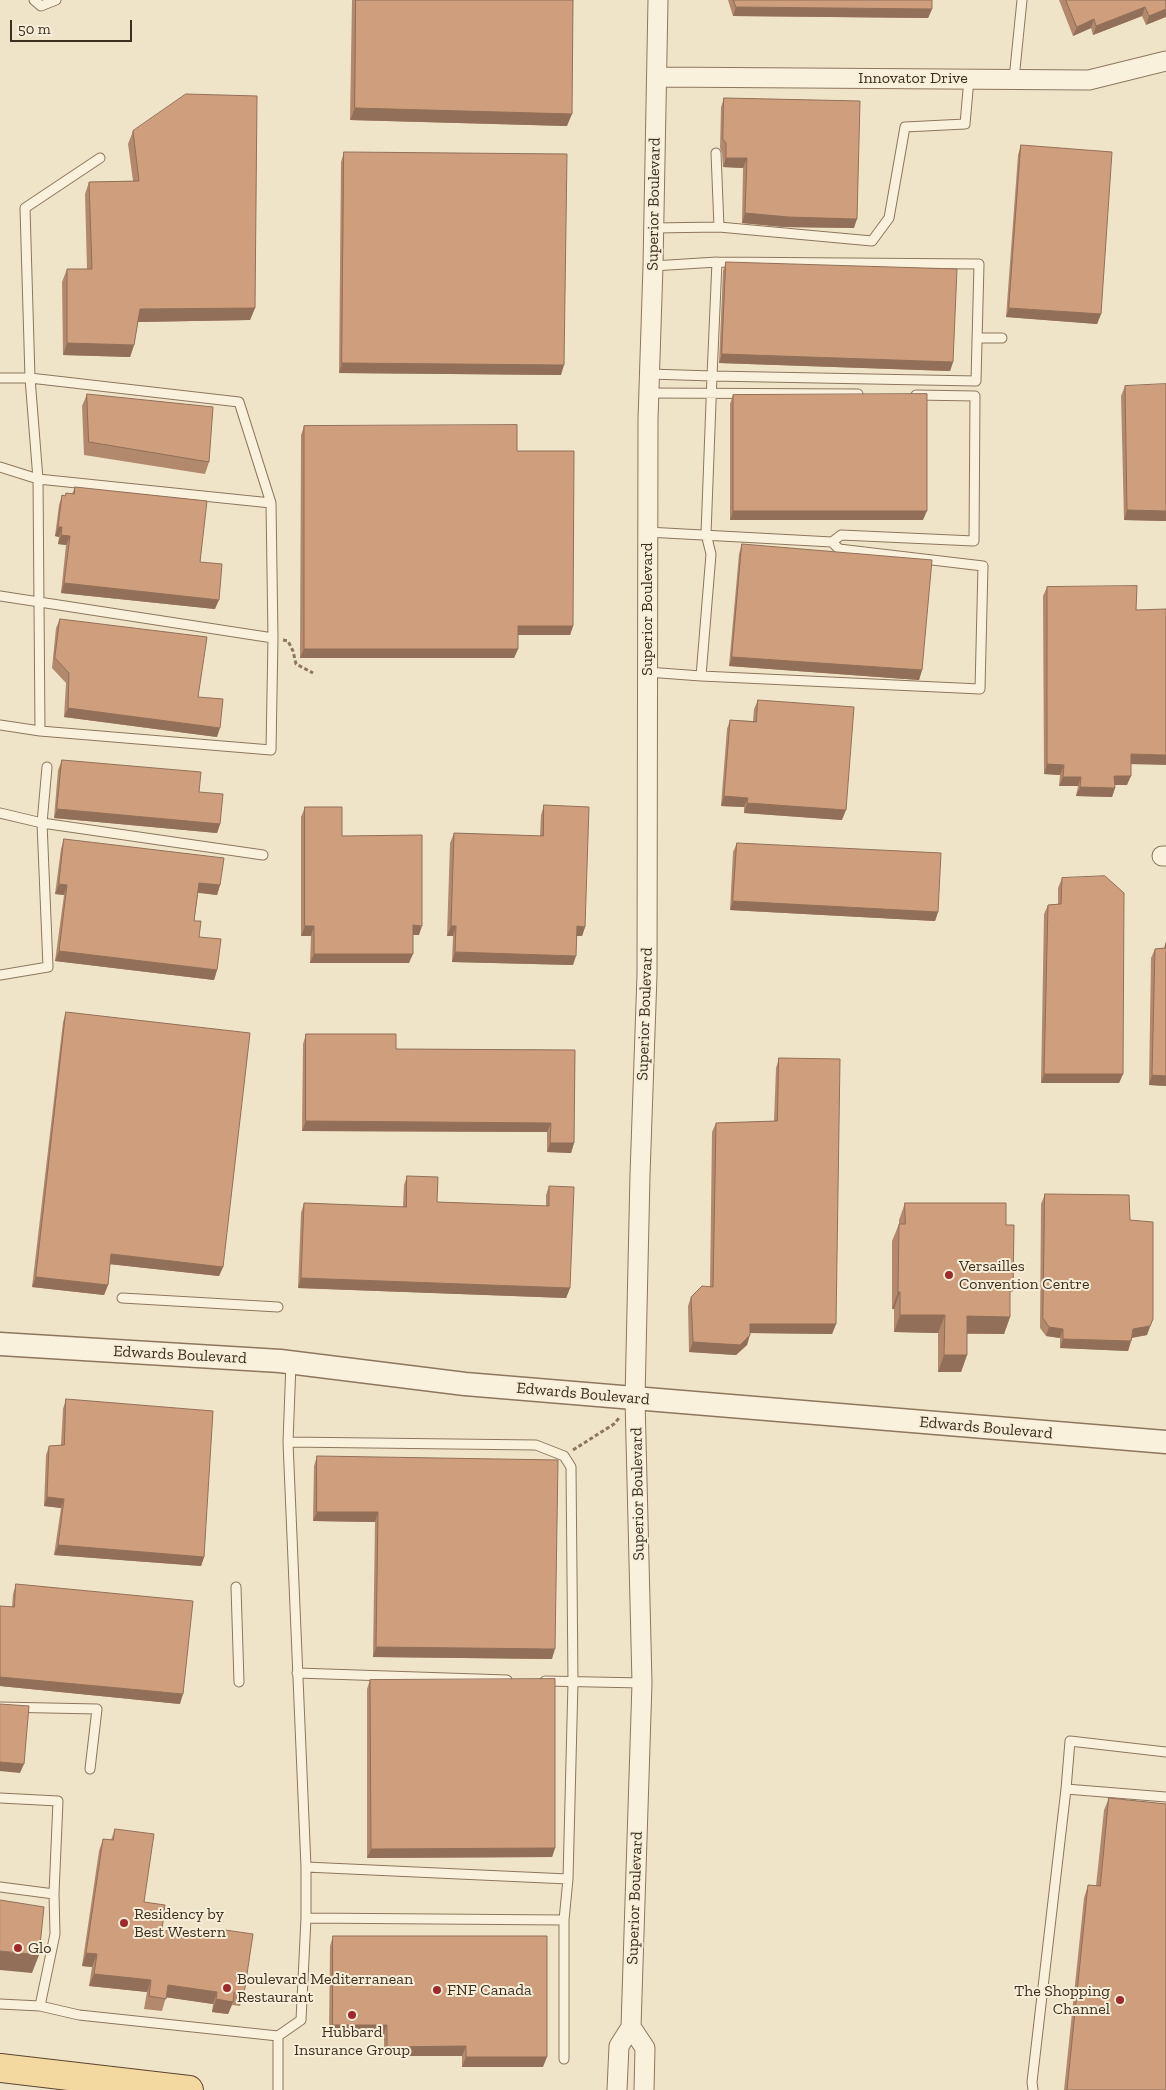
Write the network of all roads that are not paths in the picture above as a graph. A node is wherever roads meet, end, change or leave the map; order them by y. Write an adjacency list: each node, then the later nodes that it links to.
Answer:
1 (34, 0): 2 (lane)
2 (56, 0)
3 (658, 0): 6 (street, Superior Boulevard)
4 (1022, 0): 8 (lane)
5 (1166, 61): 8 (street, Innovator Drive)
6 (658, 77): 7 (street, Innovator Drive); 12 (street, Superior Boulevard)
7 (968, 79): 8 (street, Innovator Drive); 11 (lane)
8 (1014, 79)
9 (716, 153): 11 (lane)
10 (100, 158): 20 (lane)
11 (719, 226): 12 (lane)
12 (653, 228): 14 (street, Superior Boulevard)
13 (717, 262): 14 (lane); 15 (lane); 18 (lane)
14 (653, 266): 17 (street, Superior Boulevard)
15 (977, 338): 16 (lane); 18 (lane)
16 (1002, 338)
17 (650, 374): 18 (lane); 22 (street, Superior Boulevard)
18 (712, 376): 21 (lane)
19 (0, 378): 20 (lane)
20 (30, 378): 26 (lane); 27 (lane)
21 (712, 392): 22 (lane); 23 (lane); 29 (lane)
22 (648, 393): 28 (street, Superior Boulevard)
23 (868, 395)
24 (907, 395): 30 (lane)
25 (0, 467): 26 (lane)
26 (38, 479): 27 (lane); 32 (lane)
27 (271, 503): 33 (lane)
28 (647, 532): 29 (lane); 34 (street, Superior Boulevard)
29 (706, 534): 30 (lane); 35 (lane)
30 (832, 542): 35 (lane)
31 (0, 596): 32 (lane)
32 (39, 602): 33 (lane); 37 (lane)
33 (273, 638): 37 (lane)
34 (647, 672): 35 (lane); 47 (street, Superior Boulevard)
35 (701, 676)
36 (0, 725): 37 (lane)
37 (40, 731)
38 (47, 767): 40 (lane)
39 (0, 813): 40 (lane)
40 (42, 823): 41 (lane); 42 (lane)
41 (263, 855)
42 (0, 975)
43 (122, 1298): 44 (lane)
44 (278, 1307)
45 (0, 1344): 46 (street, Edwards Boulevard)
46 (290, 1363): 47 (street, Edwards Boulevard); 48 (lane)
47 (635, 1399): 49 (street, Edwards Boulevard); 56 (street, Superior Boulevard)
48 (288, 1442): 51 (lane); 55 (lane)
49 (1166, 1442)
50 (236, 1587): 54 (lane)
51 (297, 1674): 52 (lane); 63 (lane)
52 (514, 1680)
53 (534, 1680): 55 (lane)
54 (238, 1682)
55 (573, 1682): 56 (lane); 64 (lane)
56 (642, 1683): 71 (street, Superior Boulevard)
57 (0, 1707): 59 (lane)
58 (1166, 1752): 60 (lane)
59 (90, 1769)
60 (1066, 1789): 61 (lane); 79 (lane)
61 (1166, 1797)
62 (0, 1798): 66 (lane)
63 (306, 1867): 64 (lane); 67 (lane)
64 (568, 1879): 68 (lane)
65 (0, 1886): 66 (lane)
66 (54, 1894): 70 (lane)
67 (306, 1918): 68 (lane); 72 (lane)
68 (564, 1920): 73 (lane)
69 (0, 2004): 70 (lane)
70 (40, 2006): 72 (lane)
71 (631, 2028): 77 (street, Superior Boulevard); 78 (street)
72 (278, 2036): 76 (lane)
73 (564, 2059)
74 (0, 2068): 75 (main road)
75 (189, 2090)
76 (278, 2090)
77 (617, 2090)
78 (644, 2090)
79 (1033, 2090)

